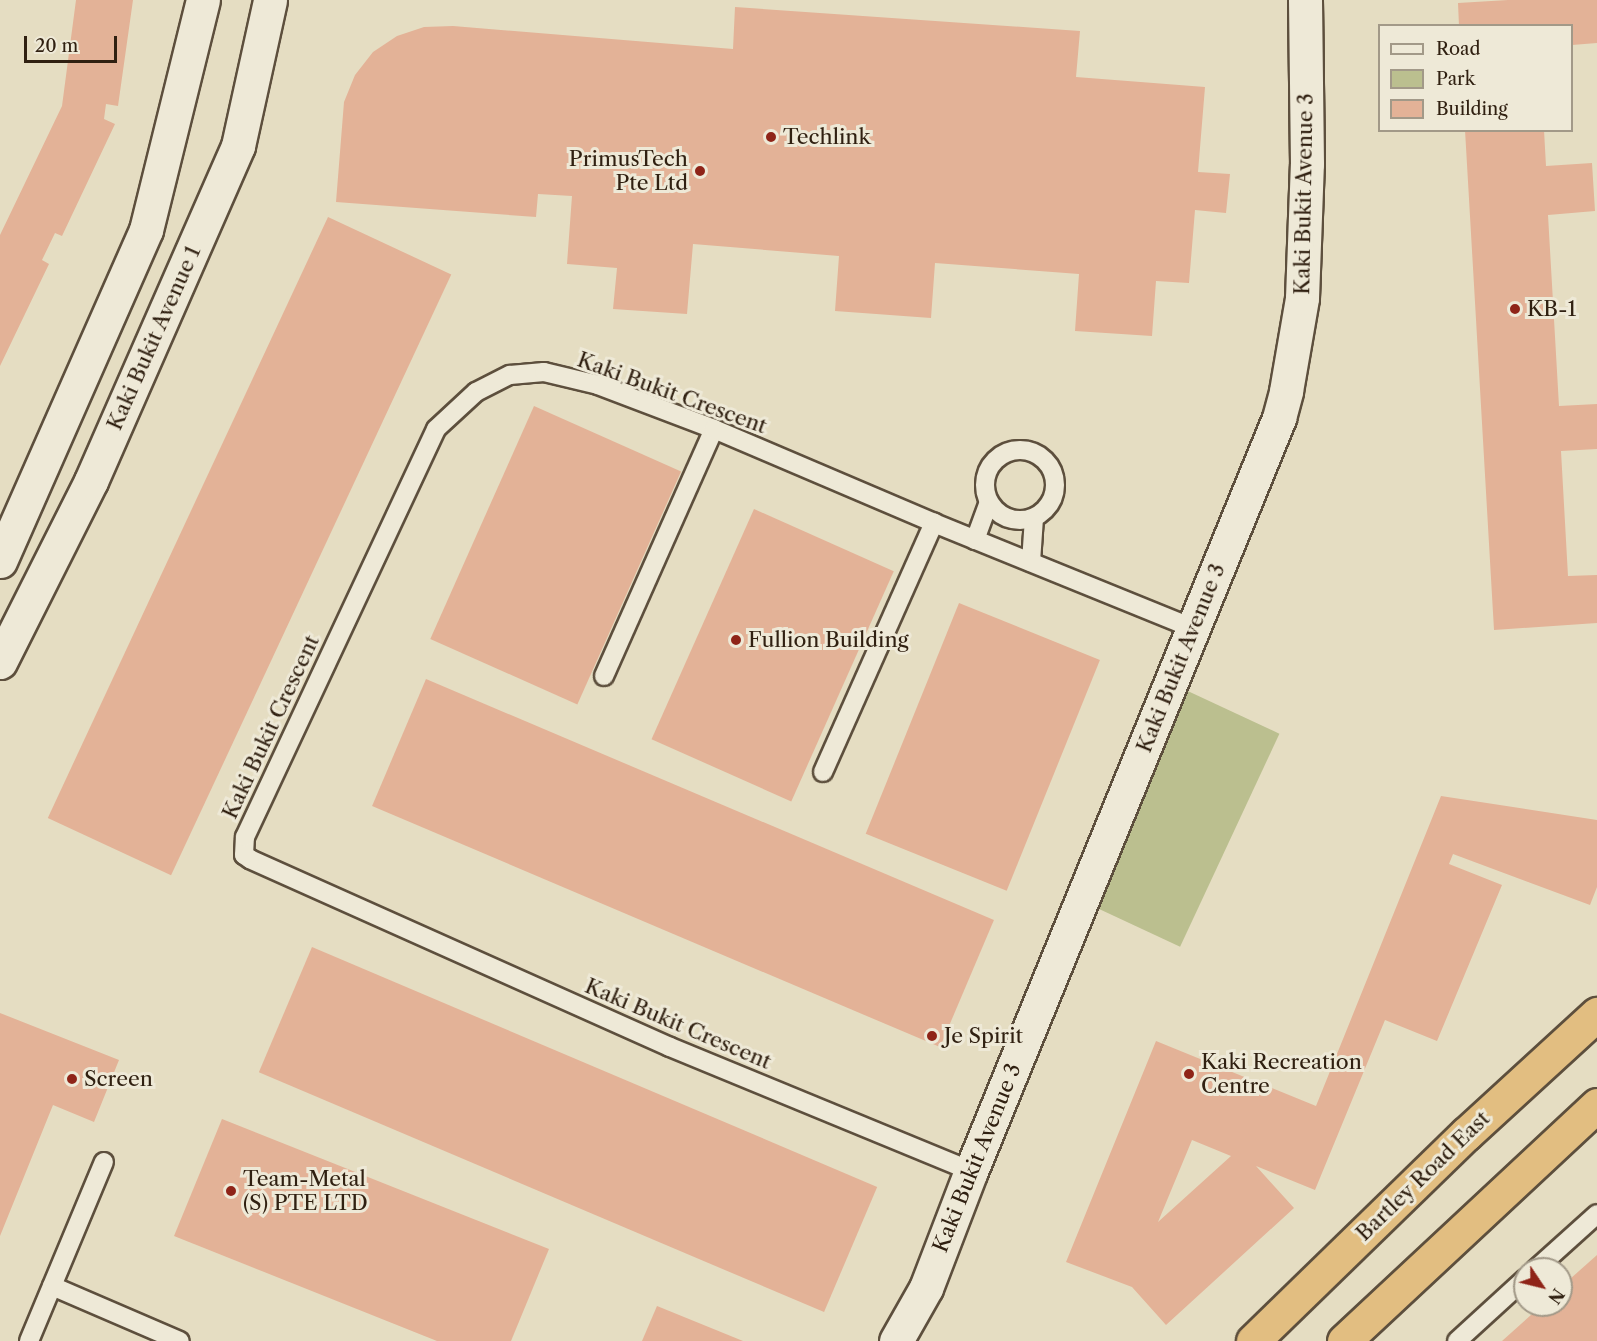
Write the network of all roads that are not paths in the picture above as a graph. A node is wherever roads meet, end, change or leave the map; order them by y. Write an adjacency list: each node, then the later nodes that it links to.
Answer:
1 (203, 0): 9 (street)
2 (270, 0): 12 (street, Kaki Bukit Avenue 1)
3 (1305, 0): 11 (street, Kaki Bukit Avenue 3)
4 (714, 429): 7 (lane, Kaki Bukit Crescent); 13 (lane); 18 (lane, Kaki Bukit Crescent)
5 (989, 502): 6 (lane); 6 (lane); 8 (lane)
6 (1034, 518): 10 (lane)
7 (934, 523): 8 (lane, Kaki Bukit Crescent); 14 (lane)
8 (975, 540): 10 (lane)
9 (0, 561)
10 (1031, 562): 11 (lane)
11 (1193, 628): 18 (street, Kaki Bukit Avenue 3)
12 (0, 662)
13 (604, 676)
14 (823, 772)
15 (1597, 1014): 28 (highway, Bartley Road East)
16 (1597, 1105): 29 (highway)
17 (104, 1162): 21 (lane)
18 (971, 1171): 22 (street, Kaki Bukit Avenue 3)
19 (1597, 1214): 20 (lane)
20 (1549, 1257)
21 (52, 1287): 24 (lane); 25 (lane)
22 (926, 1288): 26 (street, Kaki Bukit Avenue 3); 27 (street, Kaki Bukit Avenue 3)
23 (1513, 1290): 30 (lane)
24 (29, 1341)
25 (180, 1341)
26 (896, 1341)
27 (916, 1341)
28 (1253, 1341)
29 (1344, 1341)
30 (1456, 1341)

